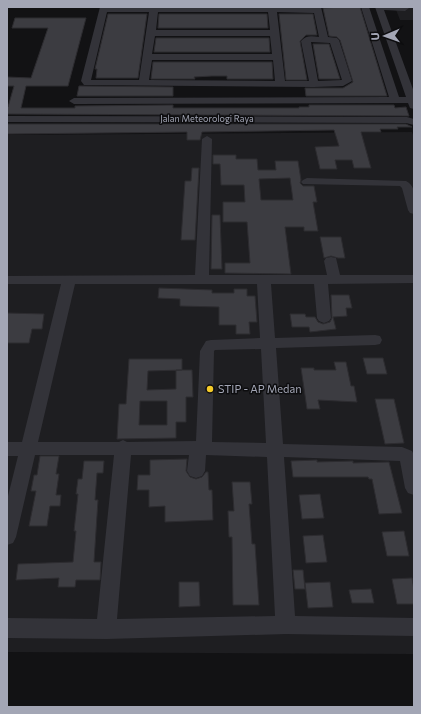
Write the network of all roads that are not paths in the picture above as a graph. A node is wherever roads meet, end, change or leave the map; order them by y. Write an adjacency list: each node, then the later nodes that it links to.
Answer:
1 (364, 7): 18 (street)
2 (384, 7): 5 (street); 14 (street); 20 (street)
3 (104, 8): 6 (street); 15 (street)
4 (317, 8): 7 (street); 11 (street)
5 (404, 8): 8 (street)
6 (154, 9): 7 (street); 9 (street)
7 (272, 9): 10 (street)
8 (414, 9)
9 (151, 33): 10 (street); 12 (street)
10 (273, 33): 13 (street)
11 (324, 39): 17 (street); 17 (street)
12 (148, 57): 13 (street); 15 (street)
13 (276, 57): 16 (street)
14 (414, 78)
15 (144, 82): 16 (street)
16 (280, 84): 17 (street)
17 (314, 84)
18 (395, 100): 19 (street); 20 (street)
19 (74, 101)
20 (413, 103)
21 (7, 119): 22 (street, Jalan Meteorologi Raya)
22 (412, 119)
23 (207, 139): 31 (street)
24 (307, 182): 25 (street)
25 (414, 210)
26 (331, 261): 27 (street)
27 (328, 279): 28 (street); 32 (street); 33 (street)
28 (414, 279)
29 (7, 280): 30 (street)
30 (69, 280): 31 (street); 37 (street)
31 (202, 280): 32 (street)
32 (264, 280): 35 (street)
33 (324, 318)
34 (375, 340): 35 (street)
35 (269, 343): 38 (street); 40 (street)
36 (123, 447): 37 (street); 38 (street); 47 (street)
37 (29, 448): 39 (street); 43 (street)
38 (201, 448): 40 (street); 41 (street)
39 (7, 449)
40 (276, 450): 42 (street); 44 (street)
41 (196, 471)
42 (414, 488)
43 (7, 537)
44 (286, 625): 45 (street); 47 (street)
45 (414, 627)
46 (7, 628): 47 (street)
47 (106, 629)

